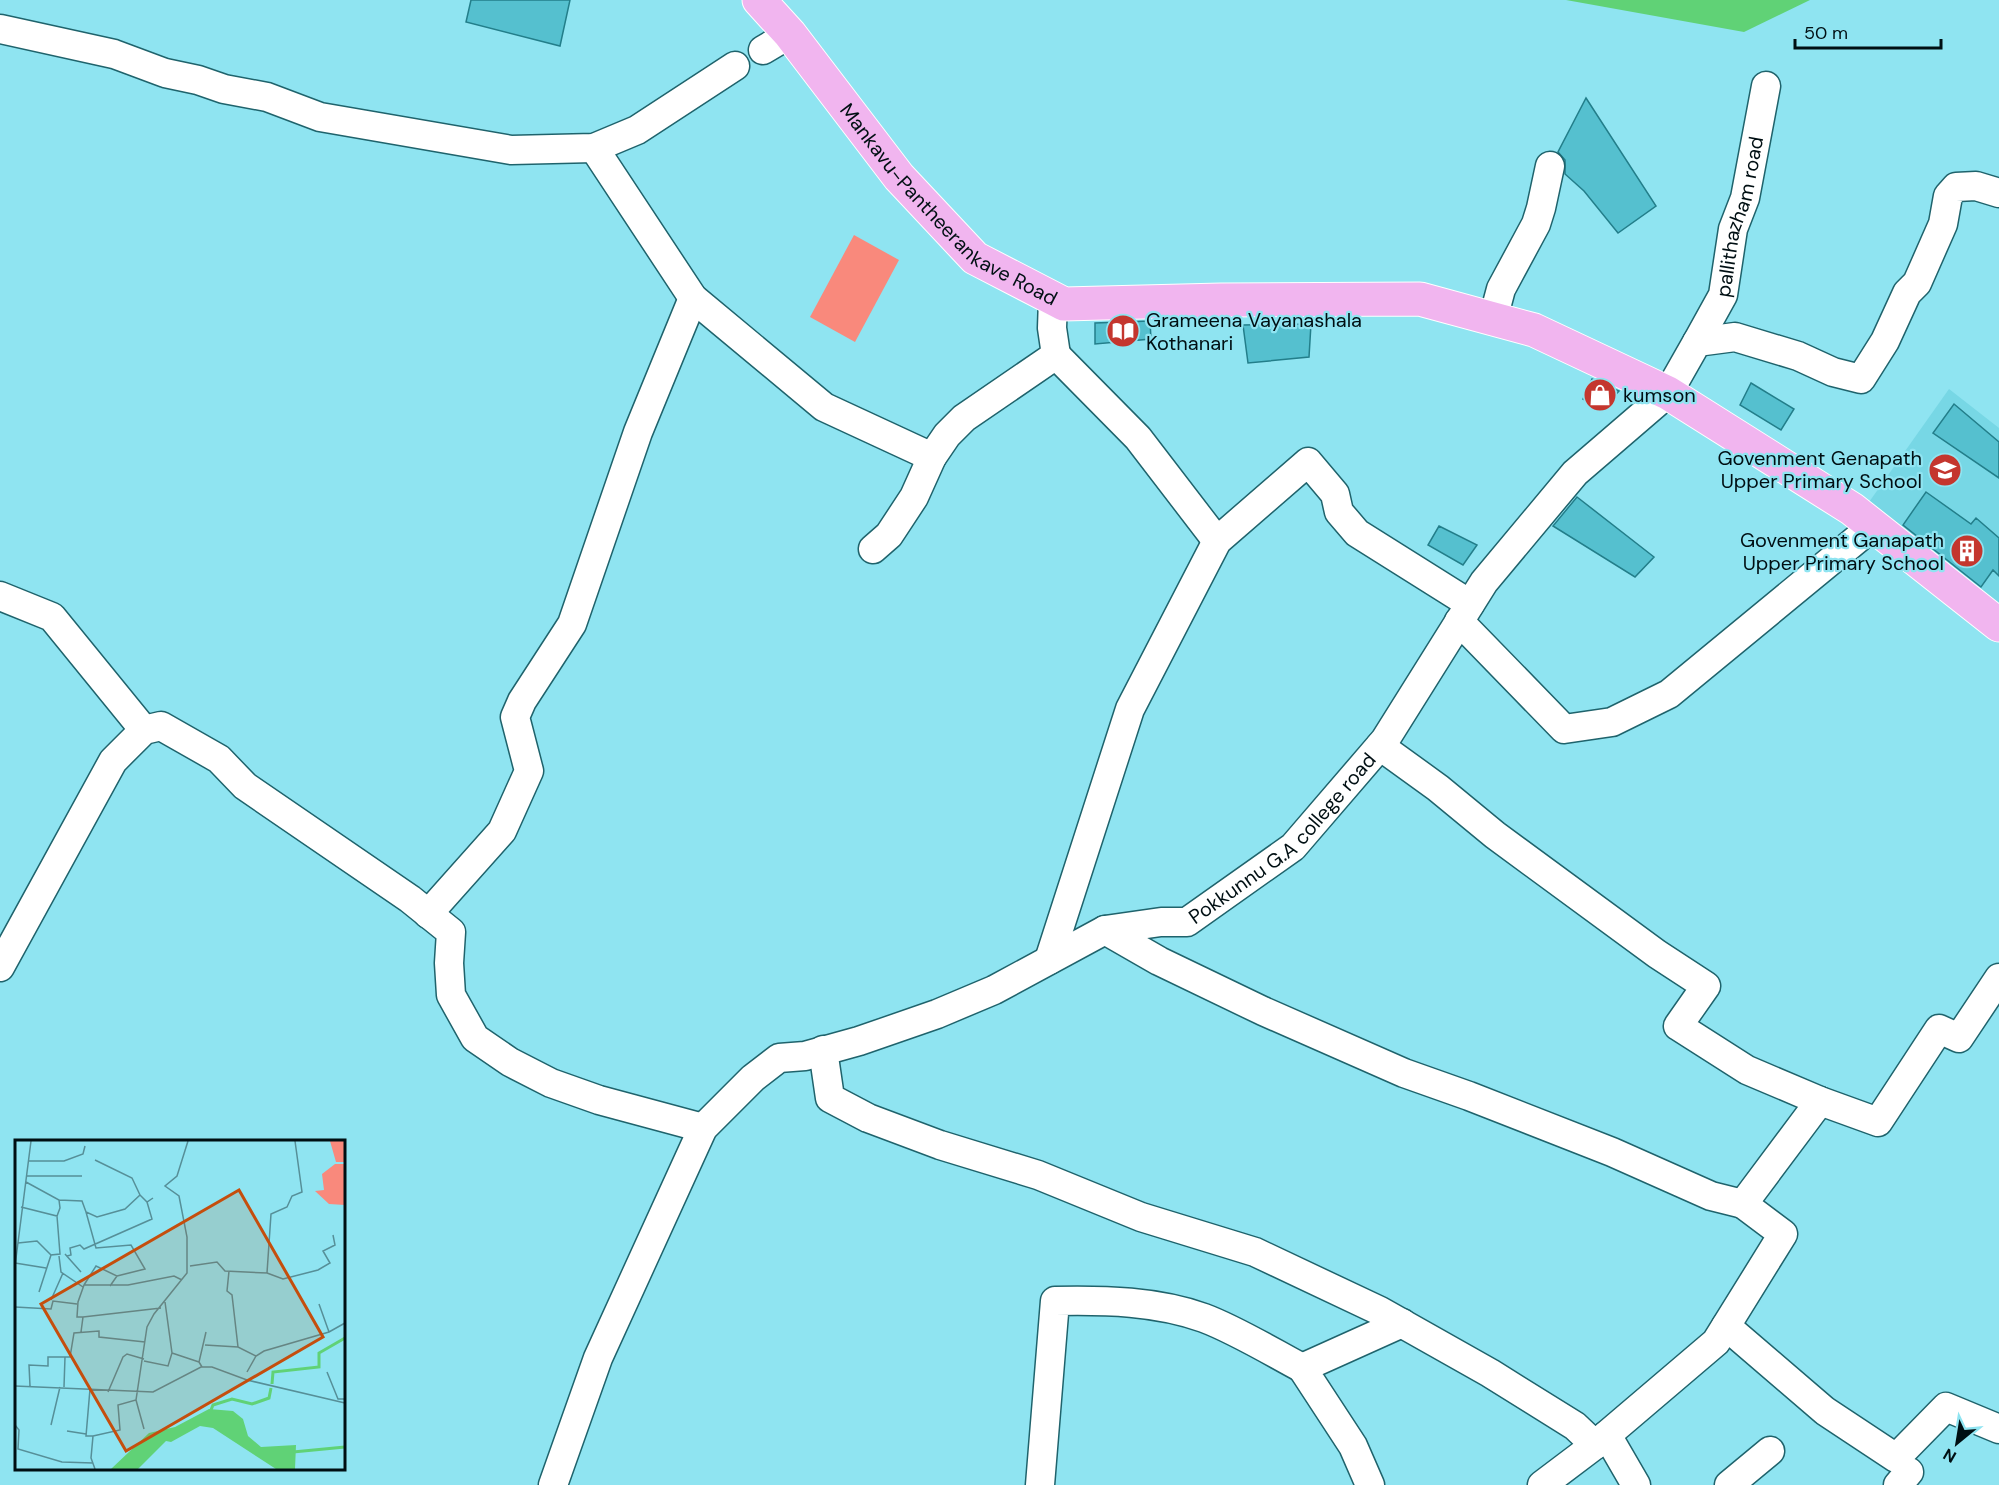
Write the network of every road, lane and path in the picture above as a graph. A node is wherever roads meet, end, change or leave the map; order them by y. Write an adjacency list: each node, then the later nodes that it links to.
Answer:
1 (759, 0): 9 (main road, Mankavu-Pantheerankave Road)
2 (0, 29): 5 (street)
3 (735, 66): 5 (street)
4 (1766, 86): 11 (street, pallithazham road)
5 (594, 148): 8 (street)
6 (1550, 166): 10 (street)
7 (1999, 193): 11 (street)
8 (693, 298): 14 (street); 23 (street)
9 (1053, 299): 10 (main road, Mankavu-Pantheerankave Road); 12 (street)
10 (1493, 319): 13 (main road, Mankavu-Pantheerankave Road)
11 (1697, 342): 13 (street, pallithazham road)
12 (1056, 355): 14 (street); 16 (street)
13 (1668, 393): 15 (main road, Mankavu-Pantheerankave Road); 19 (street, Pokkunnu G.A college road)
14 (932, 457): 17 (street)
15 (1873, 526): 19 (street); 20 (main road, Mankavu-Pantheerankave Road)
16 (1217, 540): 19 (street); 25 (street)
17 (873, 549)
18 (0, 596): 21 (street)
19 (1465, 612): 22 (street, Pokkunnu G.A college road)
20 (1999, 625)
21 (144, 730): 23 (street); 26 (street)
22 (1380, 746): 24 (street, Pokkunnu G.A college road); 29 (street)
23 (428, 914): 30 (street)
24 (1105, 930): 25 (street, Pokkunnu G.A college road); 31 (street)
25 (1049, 960): 28 (street, Pokkunnu G.A college road)
26 (0, 967)
27 (1999, 978): 29 (street)
28 (823, 1050): 30 (street, Pokkunnu G.A college road); 32 (street)
29 (1820, 1101): 31 (street)
30 (703, 1128): 38 (street)
31 (1743, 1204): 33 (street)
32 (1402, 1323): 34 (street); 36 (street)
33 (1726, 1326): 35 (street); 36 (street)
34 (1302, 1368): 39 (street); 40 (street)
35 (1999, 1429)
36 (1601, 1440): 41 (street); 42 (street)
37 (1770, 1451): 43 (street)
38 (553, 1485)
39 (1040, 1485)
40 (1370, 1485)
41 (1542, 1485)
42 (1635, 1485)
43 (1729, 1485)

